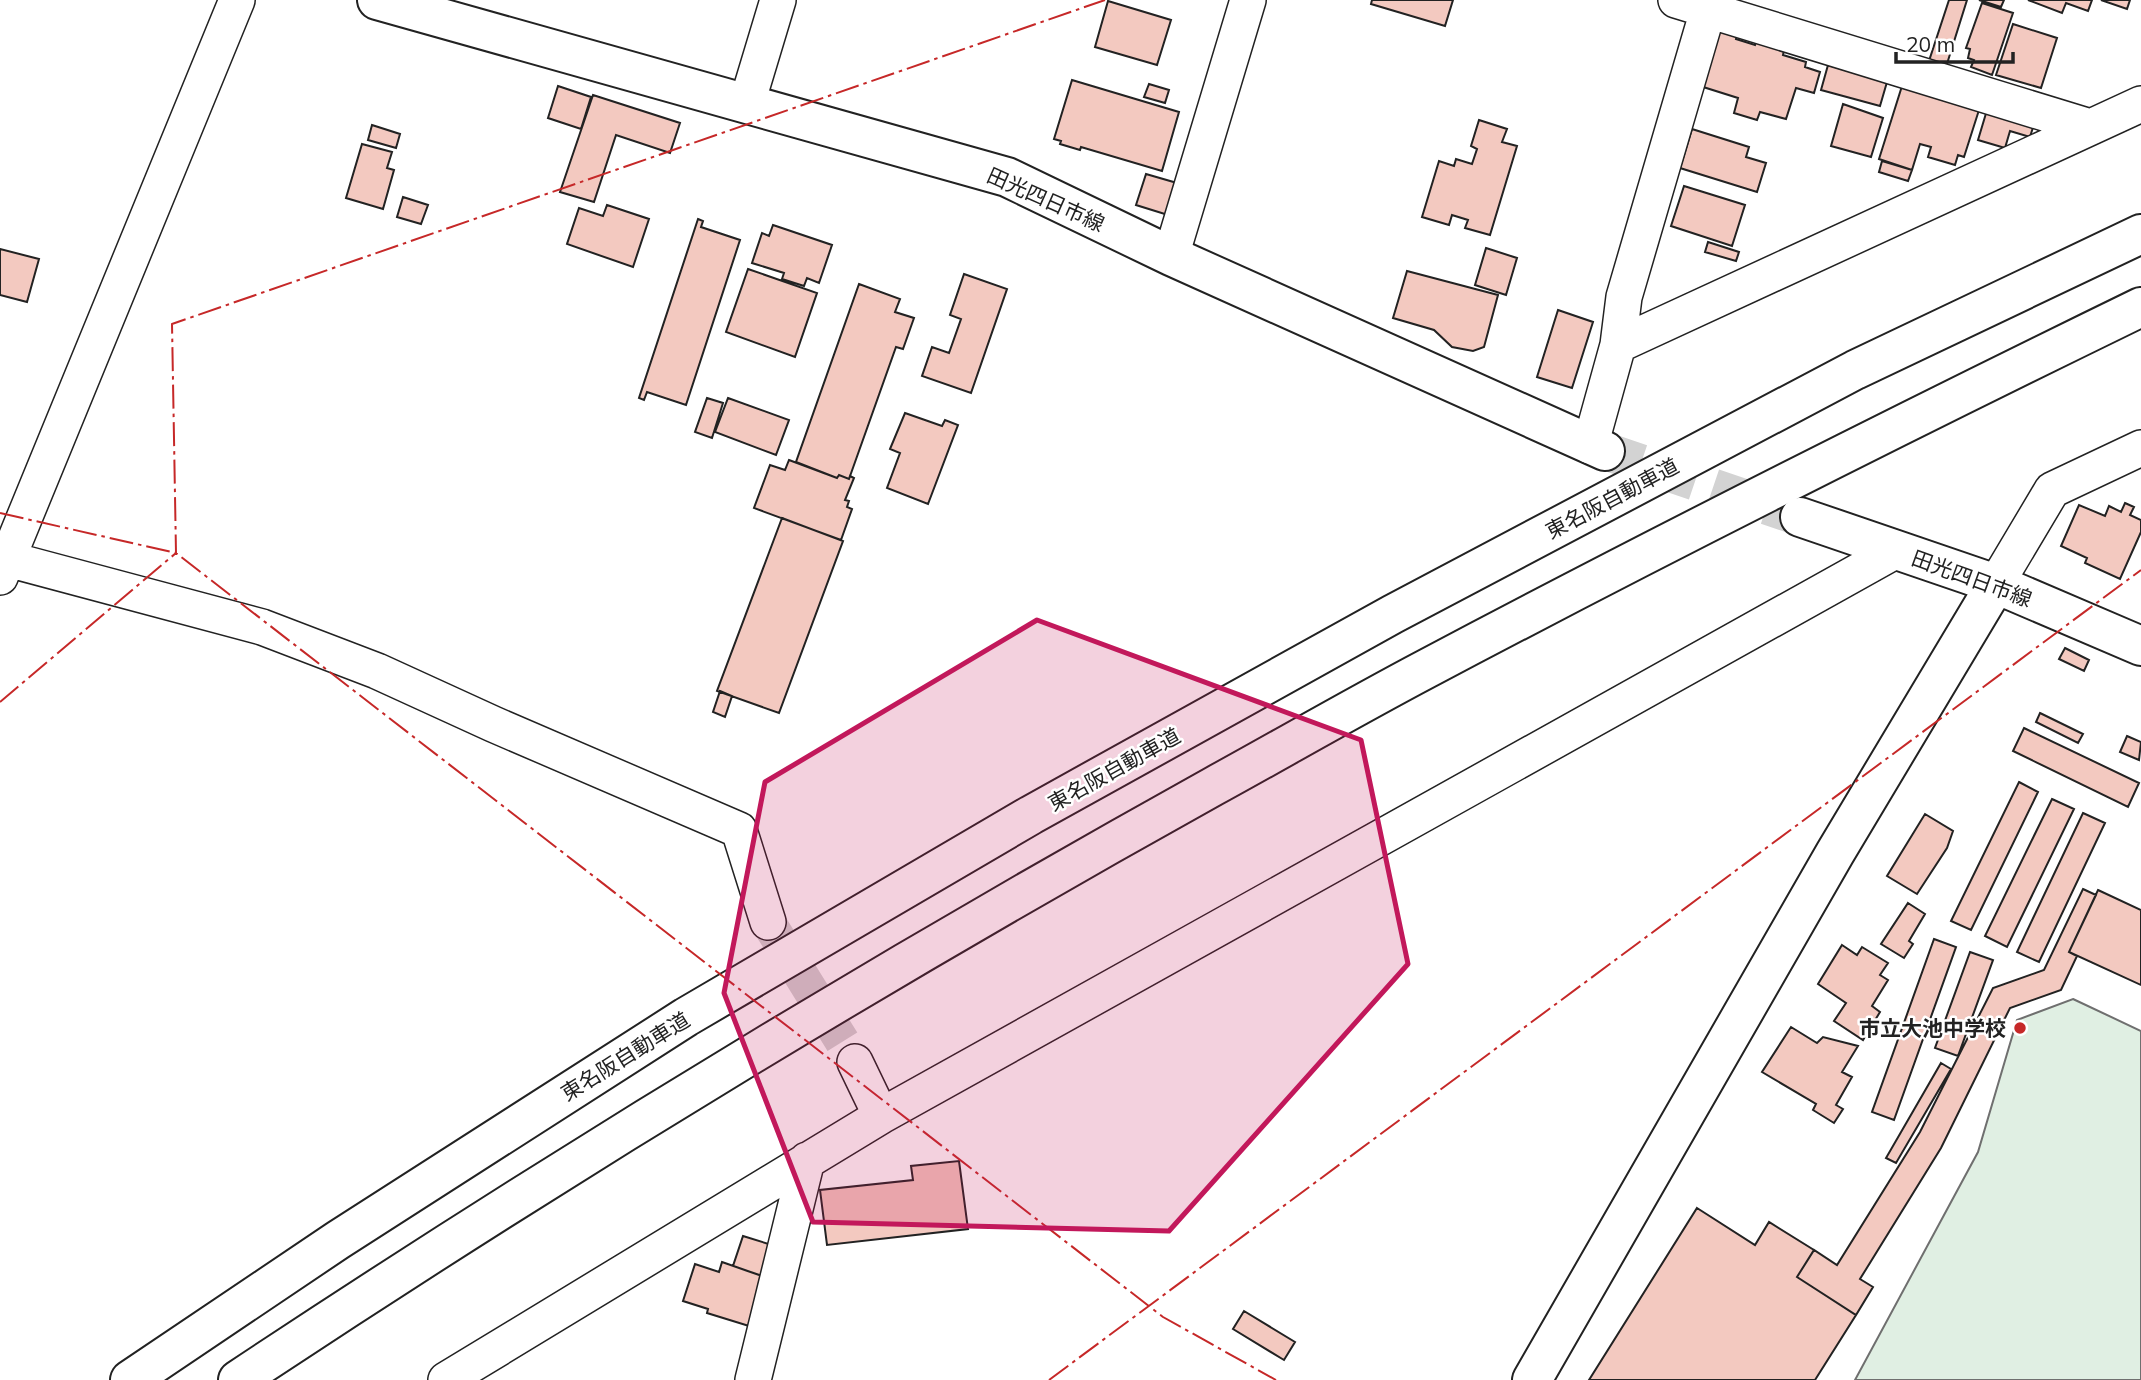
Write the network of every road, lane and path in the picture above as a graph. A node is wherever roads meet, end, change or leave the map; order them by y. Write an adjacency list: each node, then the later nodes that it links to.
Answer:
1 (237, 0): 17 (street)
2 (377, 0): 6 (main road, 田光四日市線)
3 (778, 0): 6 (street)
4 (1248, 0): 10 (street)
5 (1698, 3): 8 (street); 12 (street)
6 (747, 103): 10 (main road, 田光四日市線)
7 (2141, 103): 8 (street)
8 (2090, 127): 12 (street)
9 (2141, 234): 24 (main road, 東名阪自動車道)
10 (1171, 256): 13 (main road, 田光四日市線)
11 (2141, 307): 25 (main road)
12 (1618, 345): 13 (street)
13 (1598, 448)
14 (2141, 448): 18 (street)
15 (1800, 517): 16 (main road, 田光四日市線)
16 (1895, 551): 18 (main road, 田光四日市線); 22 (street)
17 (2, 564): 20 (street)
18 (1996, 584): 19 (main road, 田光四日市線); 28 (main road)
19 (2141, 646)
20 (768, 922)
21 (855, 1062): 22 (street)
22 (881, 1116): 23 (street)
23 (807, 1160): 26 (street); 27 (street)
24 (130, 1380)
25 (238, 1380)
26 (446, 1380)
27 (752, 1380)
28 (1532, 1380)

